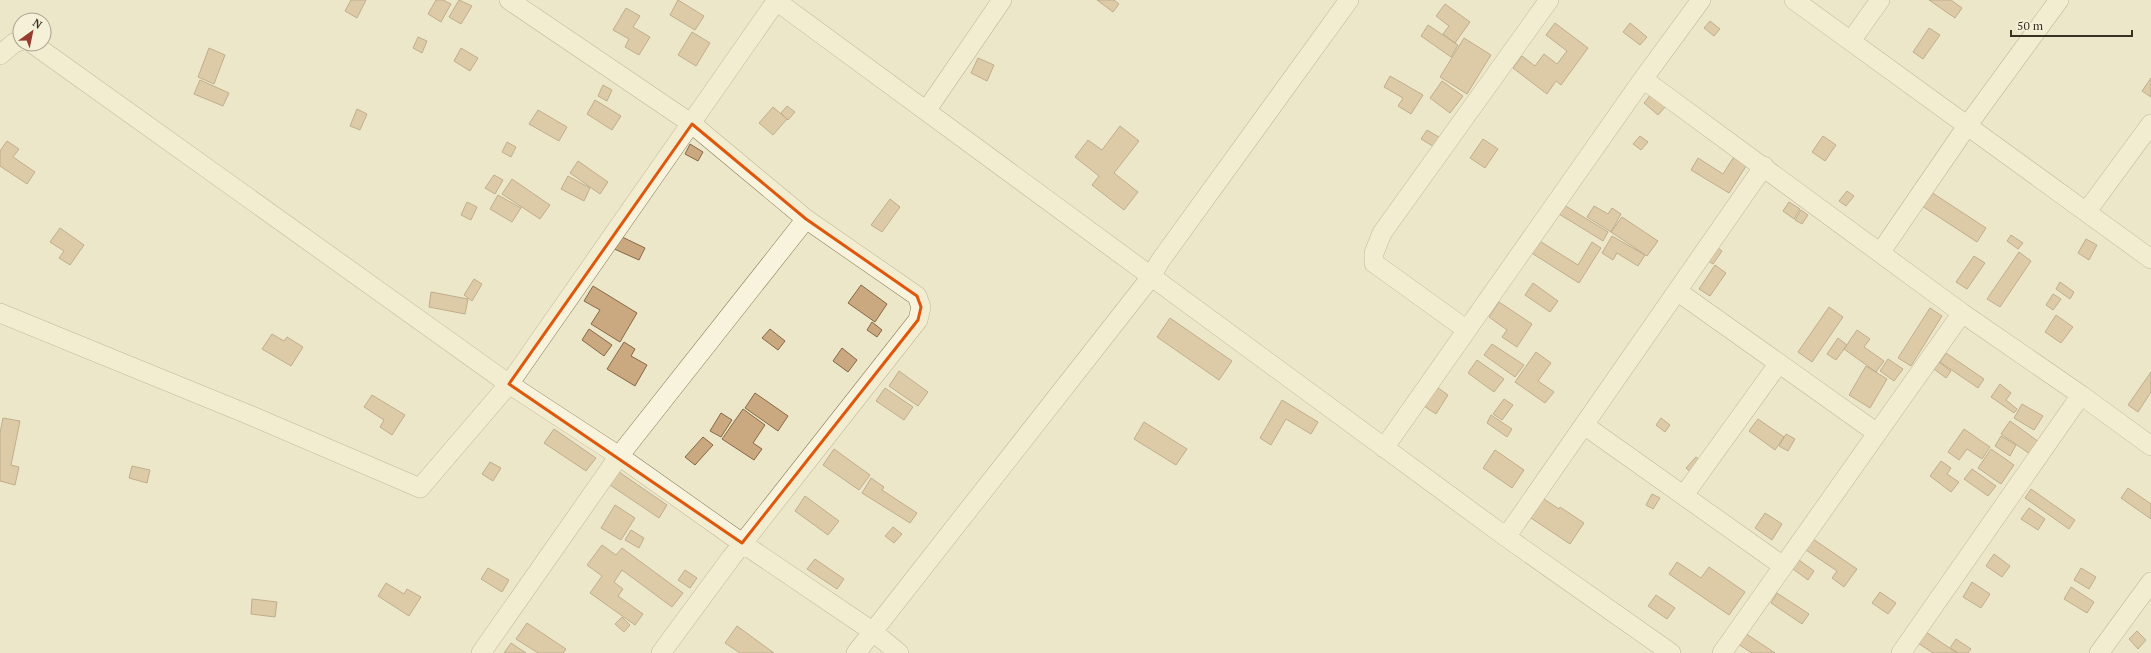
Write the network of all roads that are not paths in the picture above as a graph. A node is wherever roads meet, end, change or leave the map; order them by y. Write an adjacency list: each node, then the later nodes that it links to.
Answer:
1 (509, 0): 16 (street)
2 (776, 0): 15 (street); 16 (street)
3 (1002, 0): 15 (street)
4 (1350, 0): 24 (street)
5 (1549, 0): 28 (street)
6 (1701, 0): 14 (street)
7 (1794, 0): 10 (street)
8 (1880, 0): 10 (street)
9 (2059, 0): 18 (street)
10 (1851, 41): 18 (street)
11 (12, 45): 13 (street)
12 (44, 52): 30 (street)
13 (0, 55)
14 (1643, 79): 19 (street); 28 (street)
15 (926, 111): 24 (street)
16 (692, 124): 21 (street); 30 (street)
17 (2151, 124): 20 (street)
18 (1967, 126): 20 (street); 22 (street)
19 (1764, 166): 22 (street); 25 (street)
20 (2087, 211): 23 (street)
21 (806, 219): 36 (street); 39 (street)
22 (1880, 253): 27 (street)
23 (2151, 259)
24 (1151, 277): 35 (street); 42 (street)
25 (1677, 291): 29 (street); 32 (street)
26 (0, 313): 30 (street)
27 (1962, 313): 31 (street); 33 (street)
28 (1467, 330): 35 (street)
29 (1779, 363): 33 (street); 37 (street)
30 (509, 384): 36 (street)
31 (2081, 395): 34 (street); 49 (street)
32 (1584, 425): 37 (street); 38 (street)
33 (1877, 433): 40 (street)
34 (2151, 446)
35 (1384, 448): 38 (street)
36 (619, 456): 39 (street); 43 (street)
37 (1684, 495): 40 (street)
38 (1506, 538): 47 (street)
39 (742, 543): 42 (street); 44 (street)
40 (1784, 566): 48 (street)
41 (2151, 582): 50 (street)
42 (872, 631): 45 (street); 46 (street)
43 (481, 653)
44 (661, 653)
45 (856, 653)
46 (899, 653)
47 (1671, 653)
48 (1722, 653)
49 (1901, 653)
50 (2099, 653)

